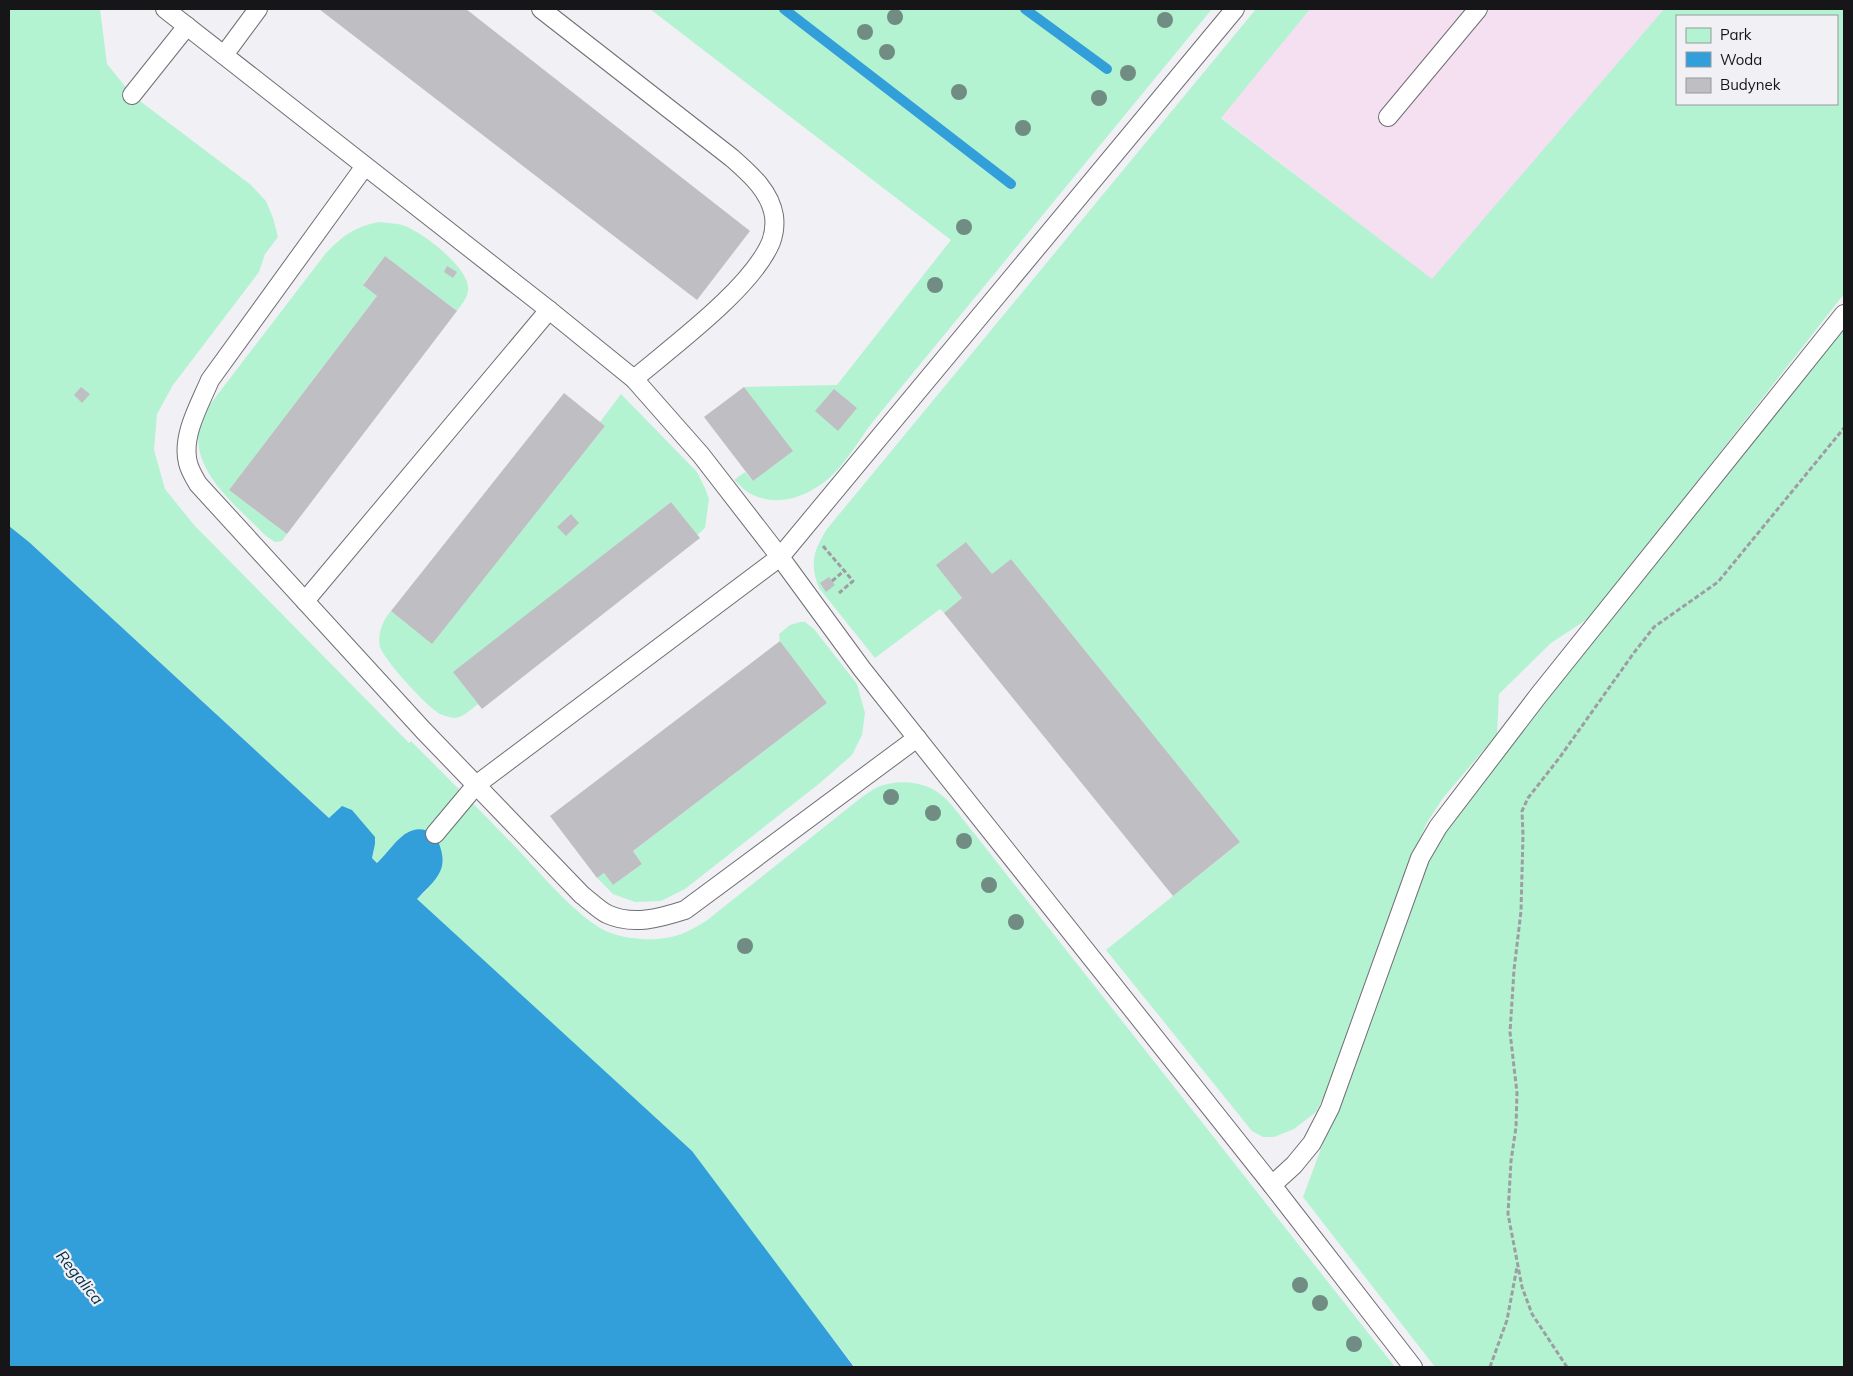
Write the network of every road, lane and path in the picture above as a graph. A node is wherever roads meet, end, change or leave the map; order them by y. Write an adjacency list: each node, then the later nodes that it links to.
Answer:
1 (165, 9): 6 (lane)
2 (258, 9): 7 (lane)
3 (541, 9): 13 (lane)
4 (1235, 9): 15 (lane)
5 (1478, 9): 9 (lane)
6 (187, 26): 7 (lane); 8 (lane)
7 (224, 55): 10 (lane)
8 (132, 95)
9 (1388, 117)
10 (365, 166): 11 (lane); 19 (lane)
11 (549, 310): 13 (lane); 19 (lane)
12 (1844, 314): 24 (lane)
13 (634, 379): 16 (lane)
14 (1844, 428): 25 (path)
15 (806, 525): 16 (lane); 17 (path)
16 (780, 556): 20 (lane); 22 (lane)
17 (844, 571): 18 (path); 20 (path)
18 (832, 581)
19 (305, 601): 22 (lane)
20 (819, 609): 21 (lane)
21 (917, 738): 22 (lane); 24 (lane)
22 (476, 785): 23 (lane)
23 (435, 834)
24 (1272, 1185): 26 (lane)
25 (1518, 1264): 27 (path); 28 (path)
26 (1414, 1367)
27 (1490, 1367)
28 (1567, 1367)

